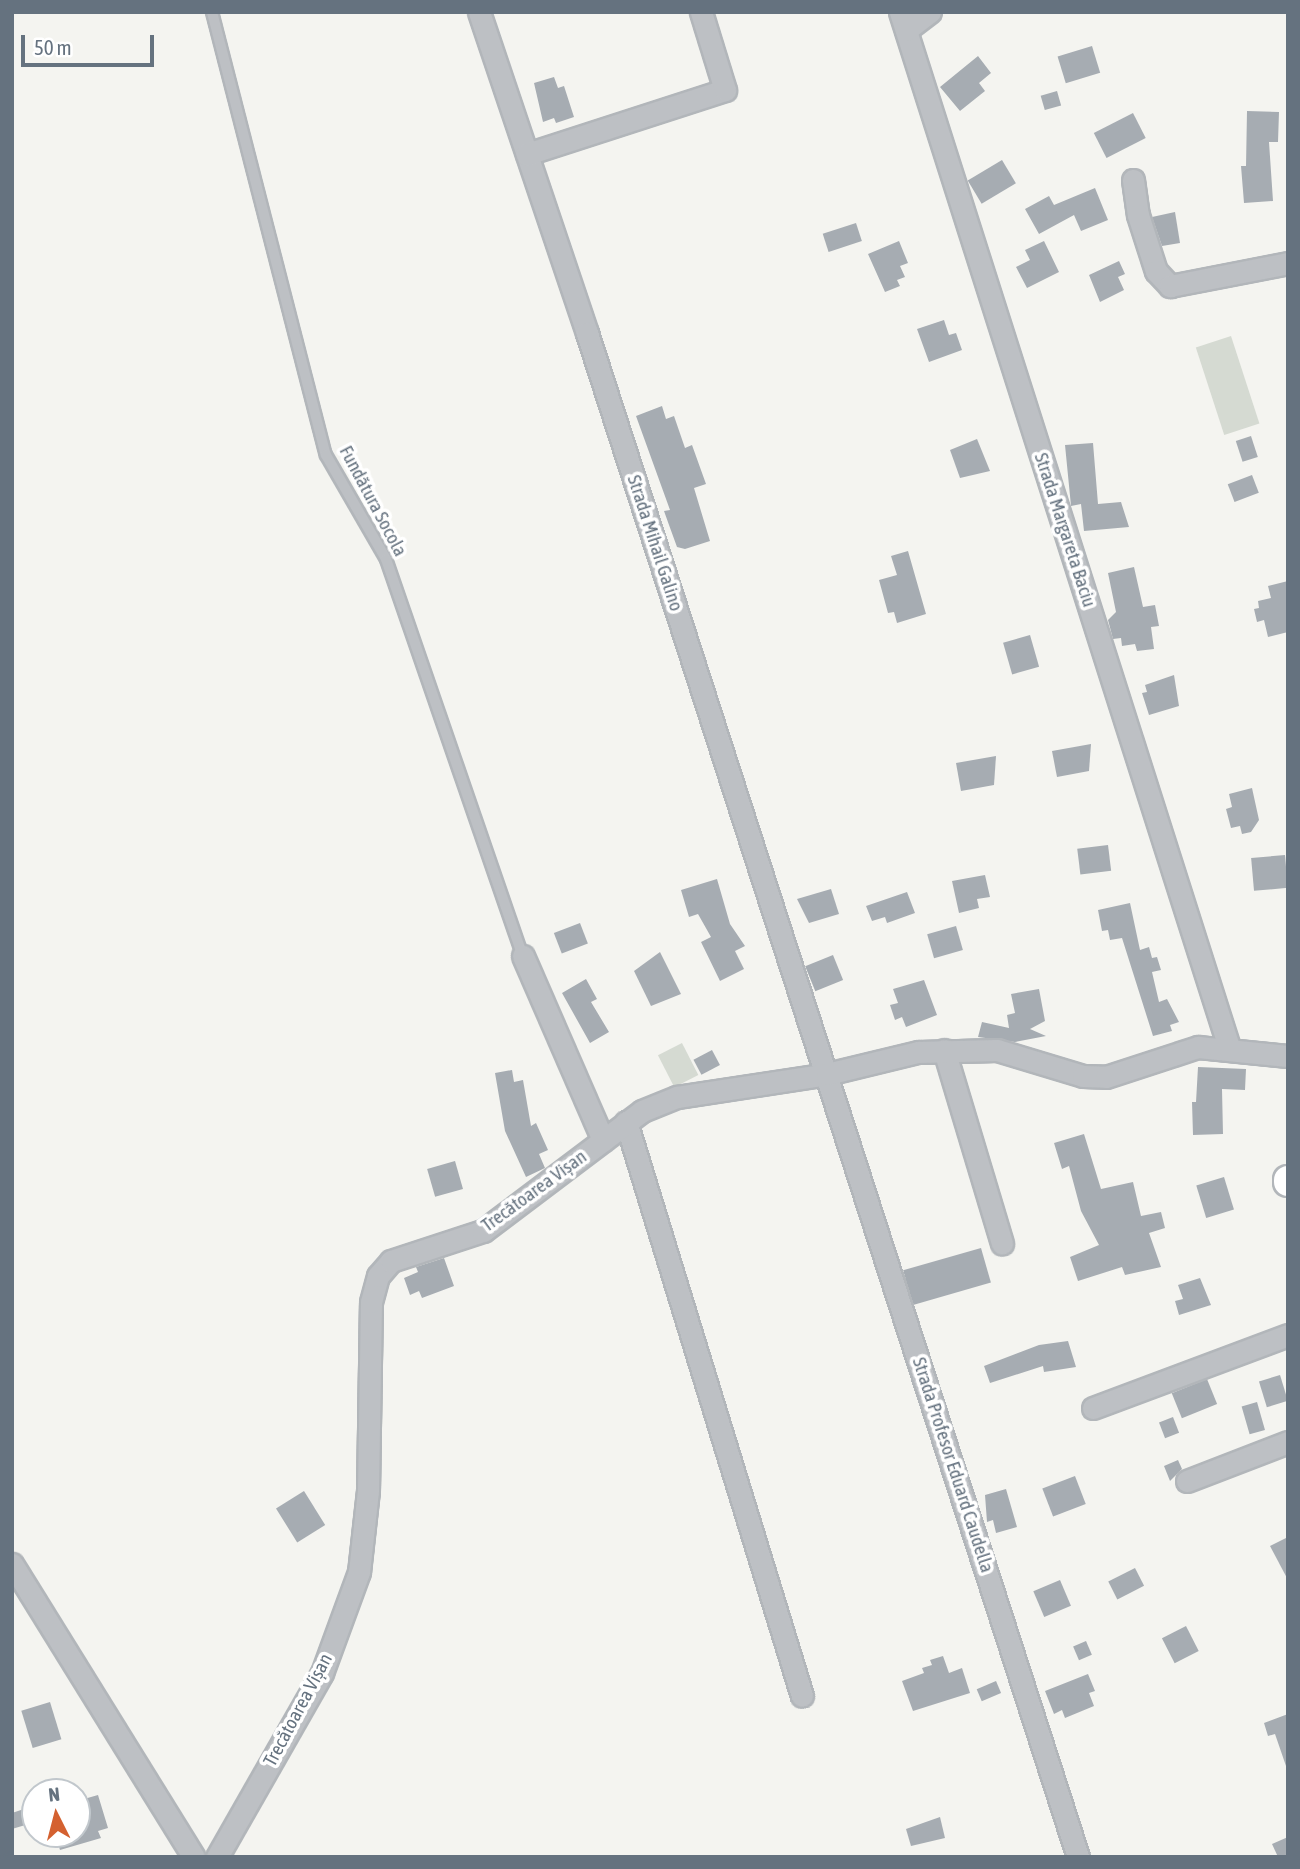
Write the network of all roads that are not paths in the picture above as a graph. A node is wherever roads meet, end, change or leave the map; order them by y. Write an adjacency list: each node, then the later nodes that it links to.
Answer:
1 (212, 12): 9 (lane, Fundătura Socola)
2 (479, 12): 6 (street, Strada Mihail Galino)
3 (701, 12): 6 (street)
4 (930, 12): 5 (street)
5 (903, 21): 10 (street, Strada Margareta Baciu)
6 (527, 154): 13 (street, Strada Mihail Galino)
7 (1133, 180): 8 (street)
8 (1288, 263)
9 (523, 956): 15 (street)
10 (1229, 1047): 11 (street, Trecătoarea Vișan); 12 (street, Trecătoarea Vișan)
11 (944, 1050): 13 (street, Trecătoarea Vișan); 16 (street)
12 (1288, 1056)
13 (827, 1074): 14 (street, Trecătoarea Vișan); 25 (street, Strada Profesor Eduard Caudella)
14 (626, 1122): 15 (street, Trecătoarea Vișan); 22 (street)
15 (603, 1140): 24 (street, Trecătoarea Vișan)
16 (1002, 1243)
17 (1288, 1335): 18 (street)
18 (1093, 1408)
19 (1288, 1441): 20 (street)
20 (1187, 1481)
21 (12, 1564): 23 (street)
22 (802, 1696)
23 (194, 1857)
24 (217, 1857)
25 (1078, 1857)

